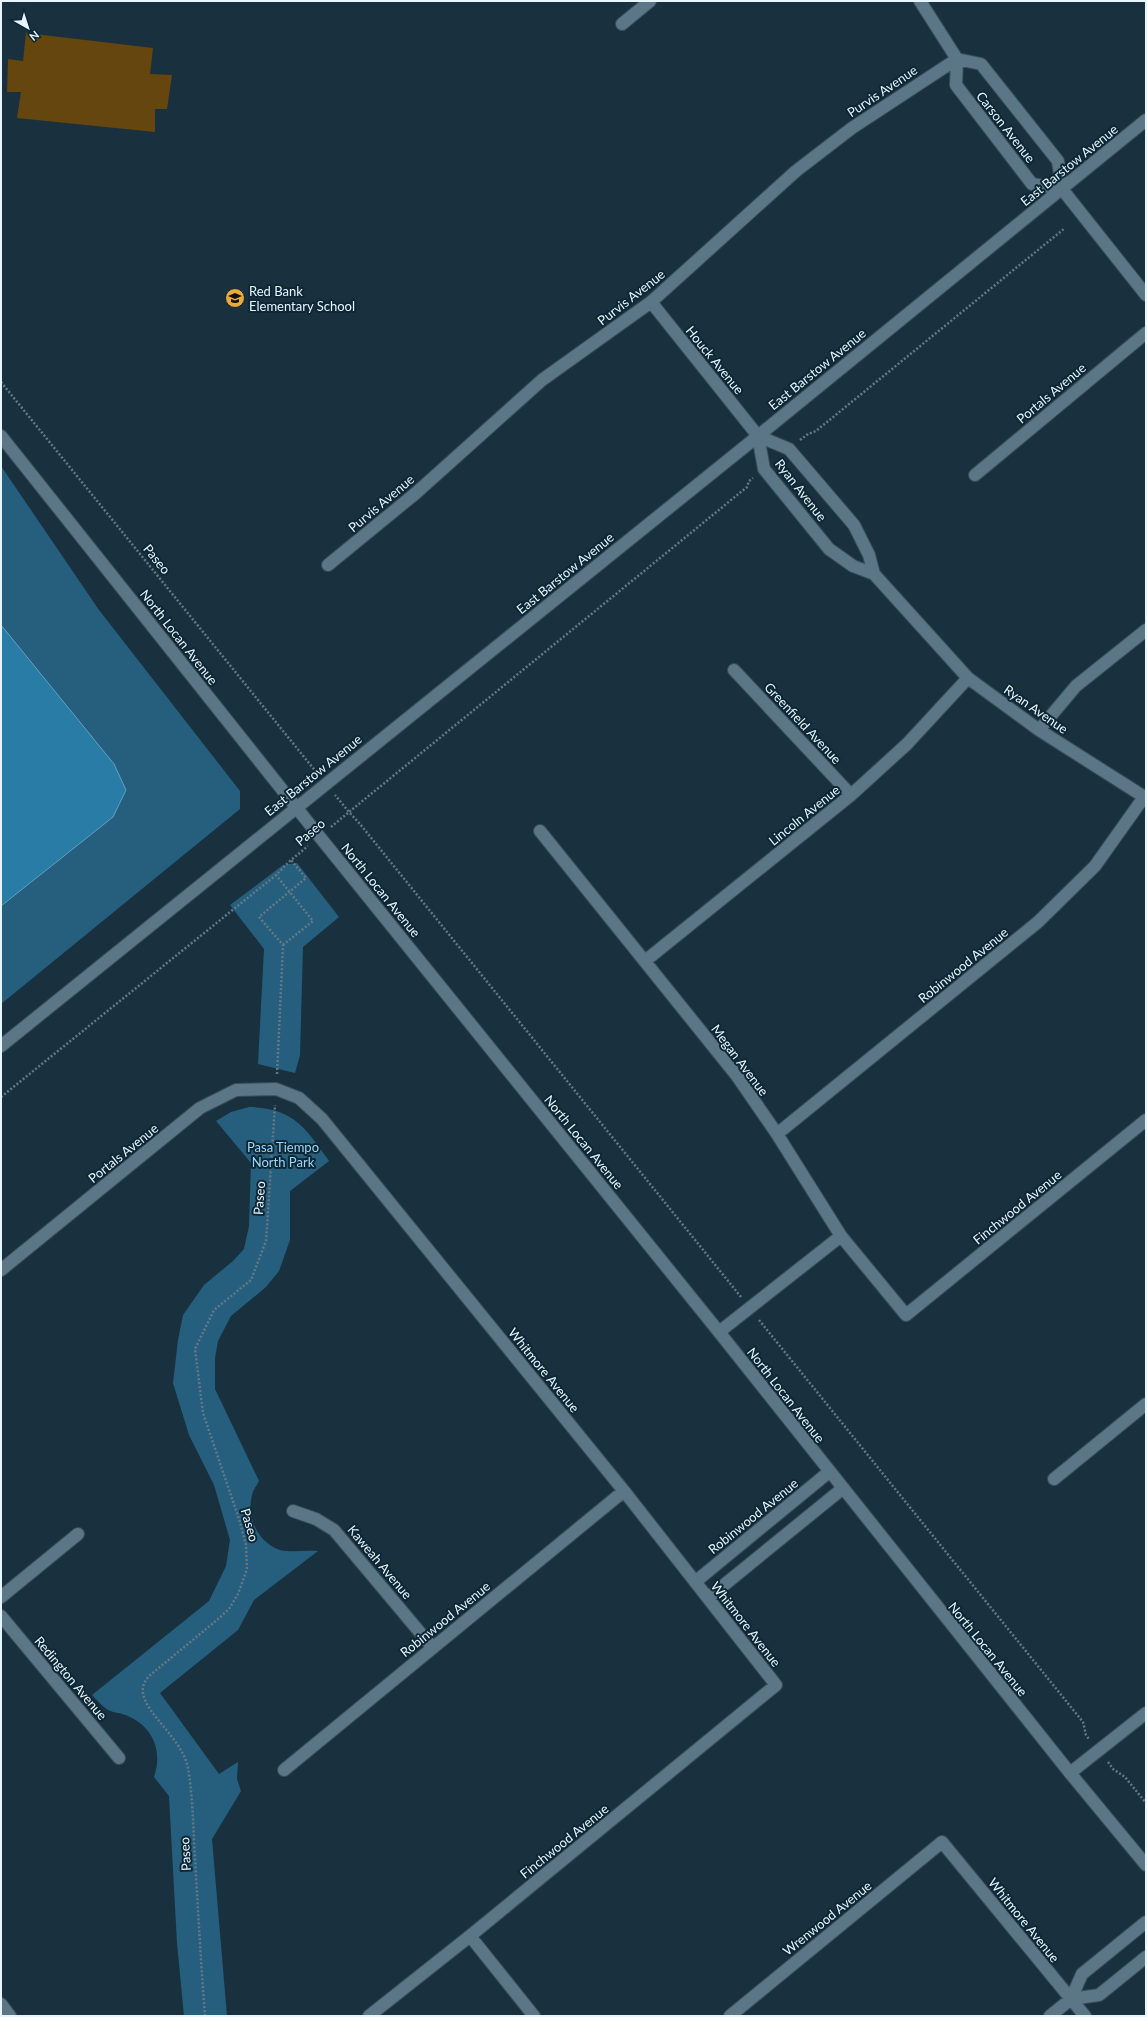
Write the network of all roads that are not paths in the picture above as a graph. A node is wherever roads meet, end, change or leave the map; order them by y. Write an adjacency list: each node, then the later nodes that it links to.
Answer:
1 (650, 1): 3 (street)
2 (920, 1): 4 (street)
3 (622, 24)
4 (957, 59): 6 (street, Carson Avenue); 6 (street, Carson Avenue); 8 (street, Purvis Avenue)
5 (1146, 120): 6 (street, East Barstow Avenue)
6 (1062, 189): 7 (street); 11 (street, East Barstow Avenue)
7 (1146, 295)
8 (651, 302): 11 (street, Houck Avenue); 13 (street, Purvis Avenue)
9 (1146, 333): 12 (street, Portals Avenue)
10 (1, 436): 21 (street, North Locan Avenue)
11 (758, 436): 14 (street, Ryan Avenue); 14 (street, Ryan Avenue); 21 (street, East Barstow Avenue)
12 (975, 475)
13 (328, 565)
14 (874, 574): 17 (street, Ryan Avenue)
15 (1146, 630): 18 (street)
16 (734, 670): 19 (street, Greenfield Avenue)
17 (968, 678): 18 (street, Ryan Avenue); 19 (street, Lincoln Avenue)
18 (1039, 730): 20 (street, Ryan Avenue)
19 (851, 795): 23 (street, Lincoln Avenue)
20 (1145, 797): 27 (street, Robinwood Avenue)
21 (296, 806): 24 (street, East Barstow Avenue); 31 (street, North Locan Avenue)
22 (540, 831): 23 (street, Megan Avenue)
23 (645, 961): 27 (street, Megan Avenue)
24 (1, 1046)
25 (276, 1089): 29 (street, Portals Avenue); 36 (street, Whitmore Avenue)
26 (1146, 1120): 30 (street, Finchwood Avenue)
27 (777, 1134): 28 (street, Megan Avenue)
28 (841, 1236): 30 (street, Megan Avenue); 31 (street)
29 (1, 1270)
30 (906, 1315)
31 (719, 1332): 33 (street, North Locan Avenue)
32 (1146, 1404): 34 (street)
33 (829, 1472): 35 (street, North Locan Avenue); 39 (street, Robinwood Avenue)
34 (1054, 1478)
35 (842, 1489): 41 (street); 48 (street, North Locan Avenue)
36 (624, 1491): 39 (street, Whitmore Avenue); 43 (street, Robinwood Avenue)
37 (293, 1511): 43 (street, Kaweah Avenue)
38 (78, 1534): 40 (street)
39 (695, 1582): 41 (street, Whitmore Avenue)
40 (1, 1597)
41 (708, 1598): 44 (street, Whitmore Avenue)
42 (1, 1616): 46 (street, Redington Avenue)
43 (433, 1648): 47 (street, Robinwood Avenue)
44 (776, 1685): 52 (street, Finchwood Avenue)
45 (1146, 1713): 48 (street)
46 (119, 1758)
47 (284, 1770)
48 (1070, 1773): 50 (street, North Locan Avenue)
49 (942, 1842): 54 (street, Whitmore Avenue); 59 (street, Wrenwood Avenue)
50 (1146, 1865)
51 (1146, 1922): 54 (street)
52 (470, 1936): 57 (street, Finchwood Avenue); 58 (street)
53 (1146, 1957): 54 (street)
54 (1071, 1999): 60 (street); 61 (street, Whitmore Avenue)
55 (1, 2004): 56 (street)
56 (10, 2016)
57 (369, 2016)
58 (534, 2016)
59 (730, 2016)
60 (1050, 2016)
61 (1085, 2016)

